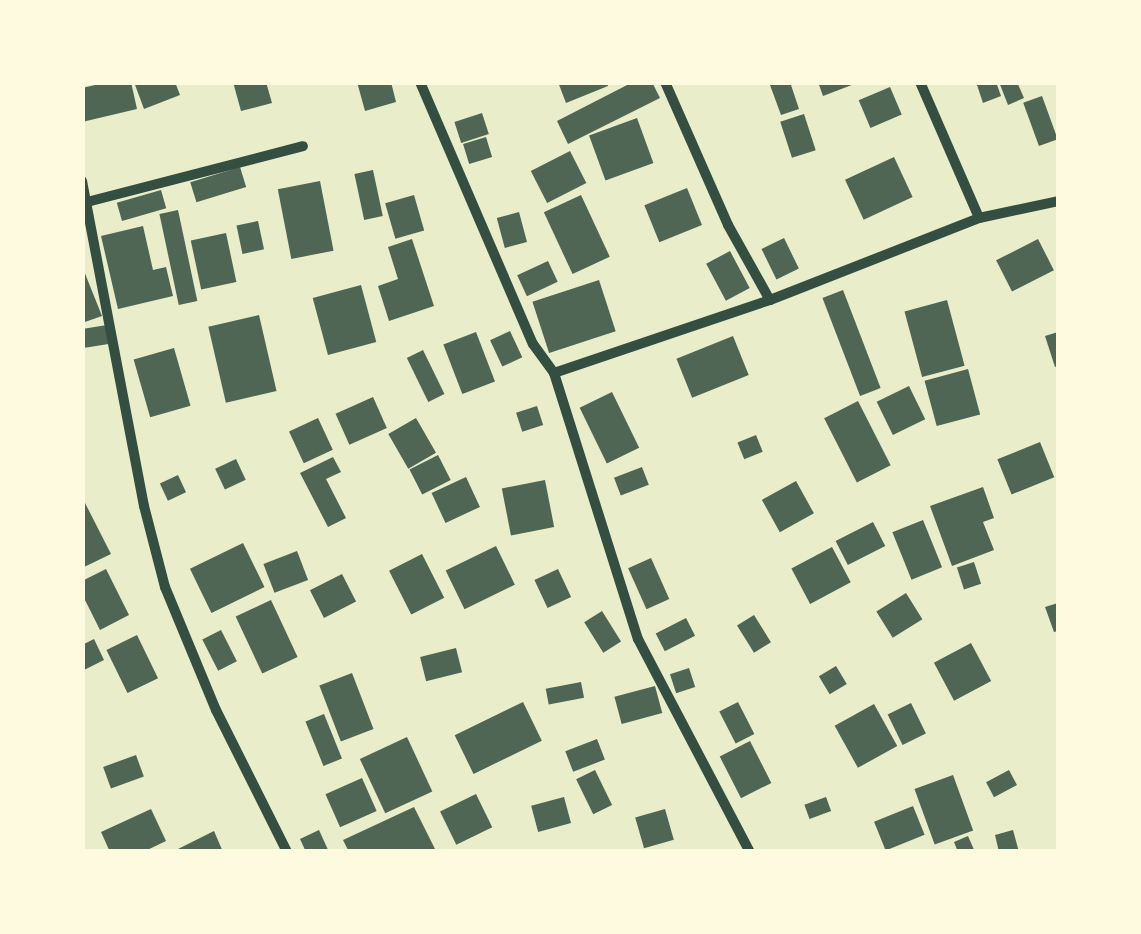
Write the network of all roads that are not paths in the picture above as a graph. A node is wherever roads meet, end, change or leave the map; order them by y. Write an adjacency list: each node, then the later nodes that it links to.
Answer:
1 (420, 82): 10 (street)
2 (665, 82): 9 (street)
3 (920, 82): 8 (street)
4 (303, 146): 7 (street)
5 (82, 181): 7 (street)
6 (1058, 201): 8 (street)
7 (87, 202): 11 (street)
8 (978, 218): 9 (street)
9 (770, 300): 10 (street)
10 (554, 373): 12 (street)
11 (286, 852)
12 (750, 852)

